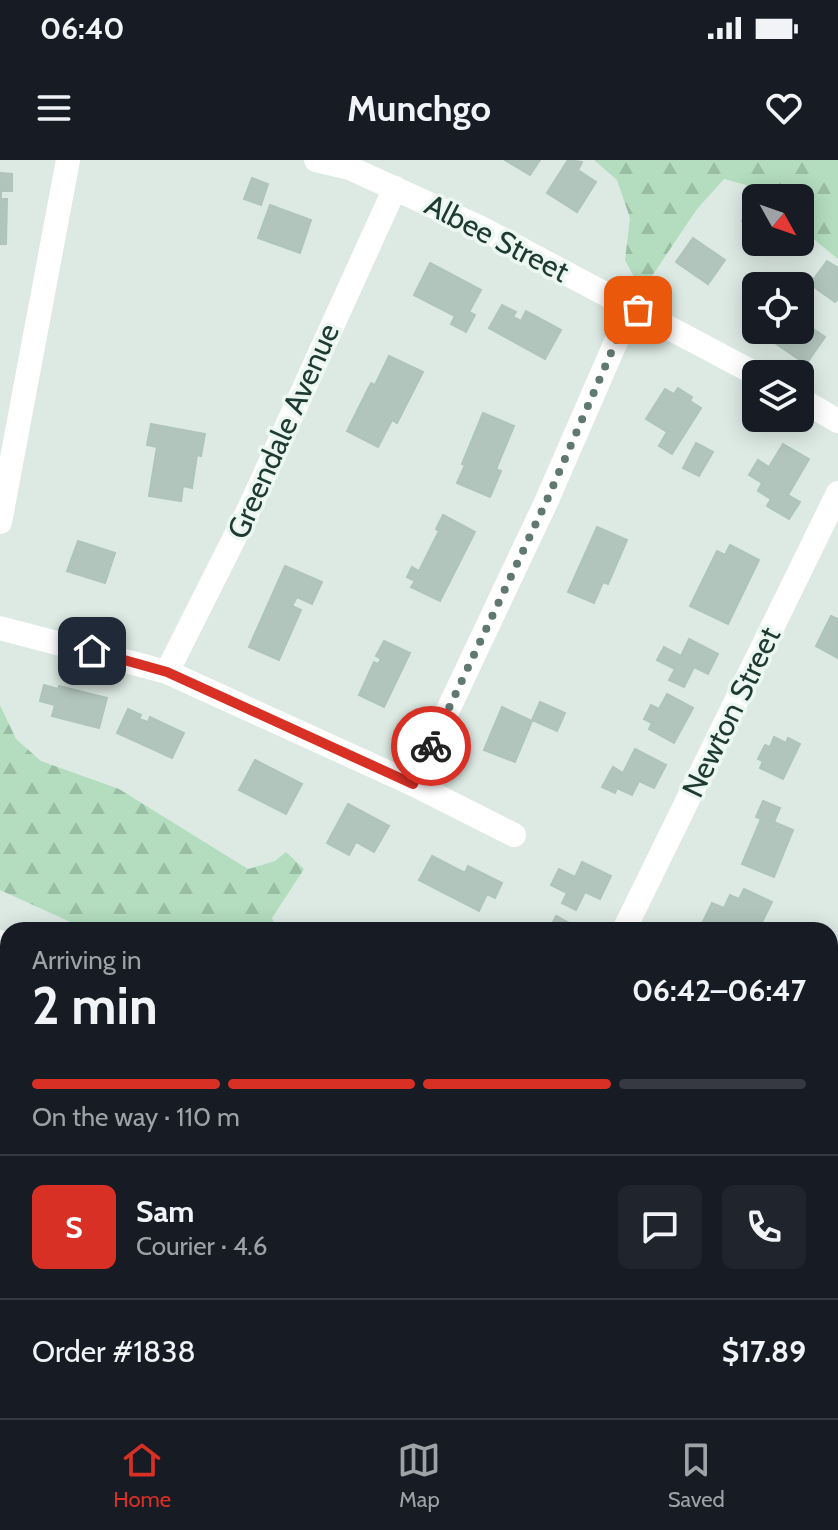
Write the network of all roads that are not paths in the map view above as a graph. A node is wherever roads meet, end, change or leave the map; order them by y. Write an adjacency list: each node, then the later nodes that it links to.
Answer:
1 (68, 160): 9 (street)
2 (316, 160): 3 (street, Albee Street)
3 (395, 188): 4 (street, Albee Street); 11 (street, Greendale Avenue)
4 (631, 307): 5 (street, Albee Street); 12 (street)
5 (742, 366)
6 (814, 407): 7 (street)
7 (838, 421)
8 (838, 493): 14 (street, Newton Street)
9 (0, 522)
10 (0, 628): 11 (street)
11 (167, 672): 12 (street)
12 (413, 784): 13 (street)
13 (514, 835)
14 (628, 922)

